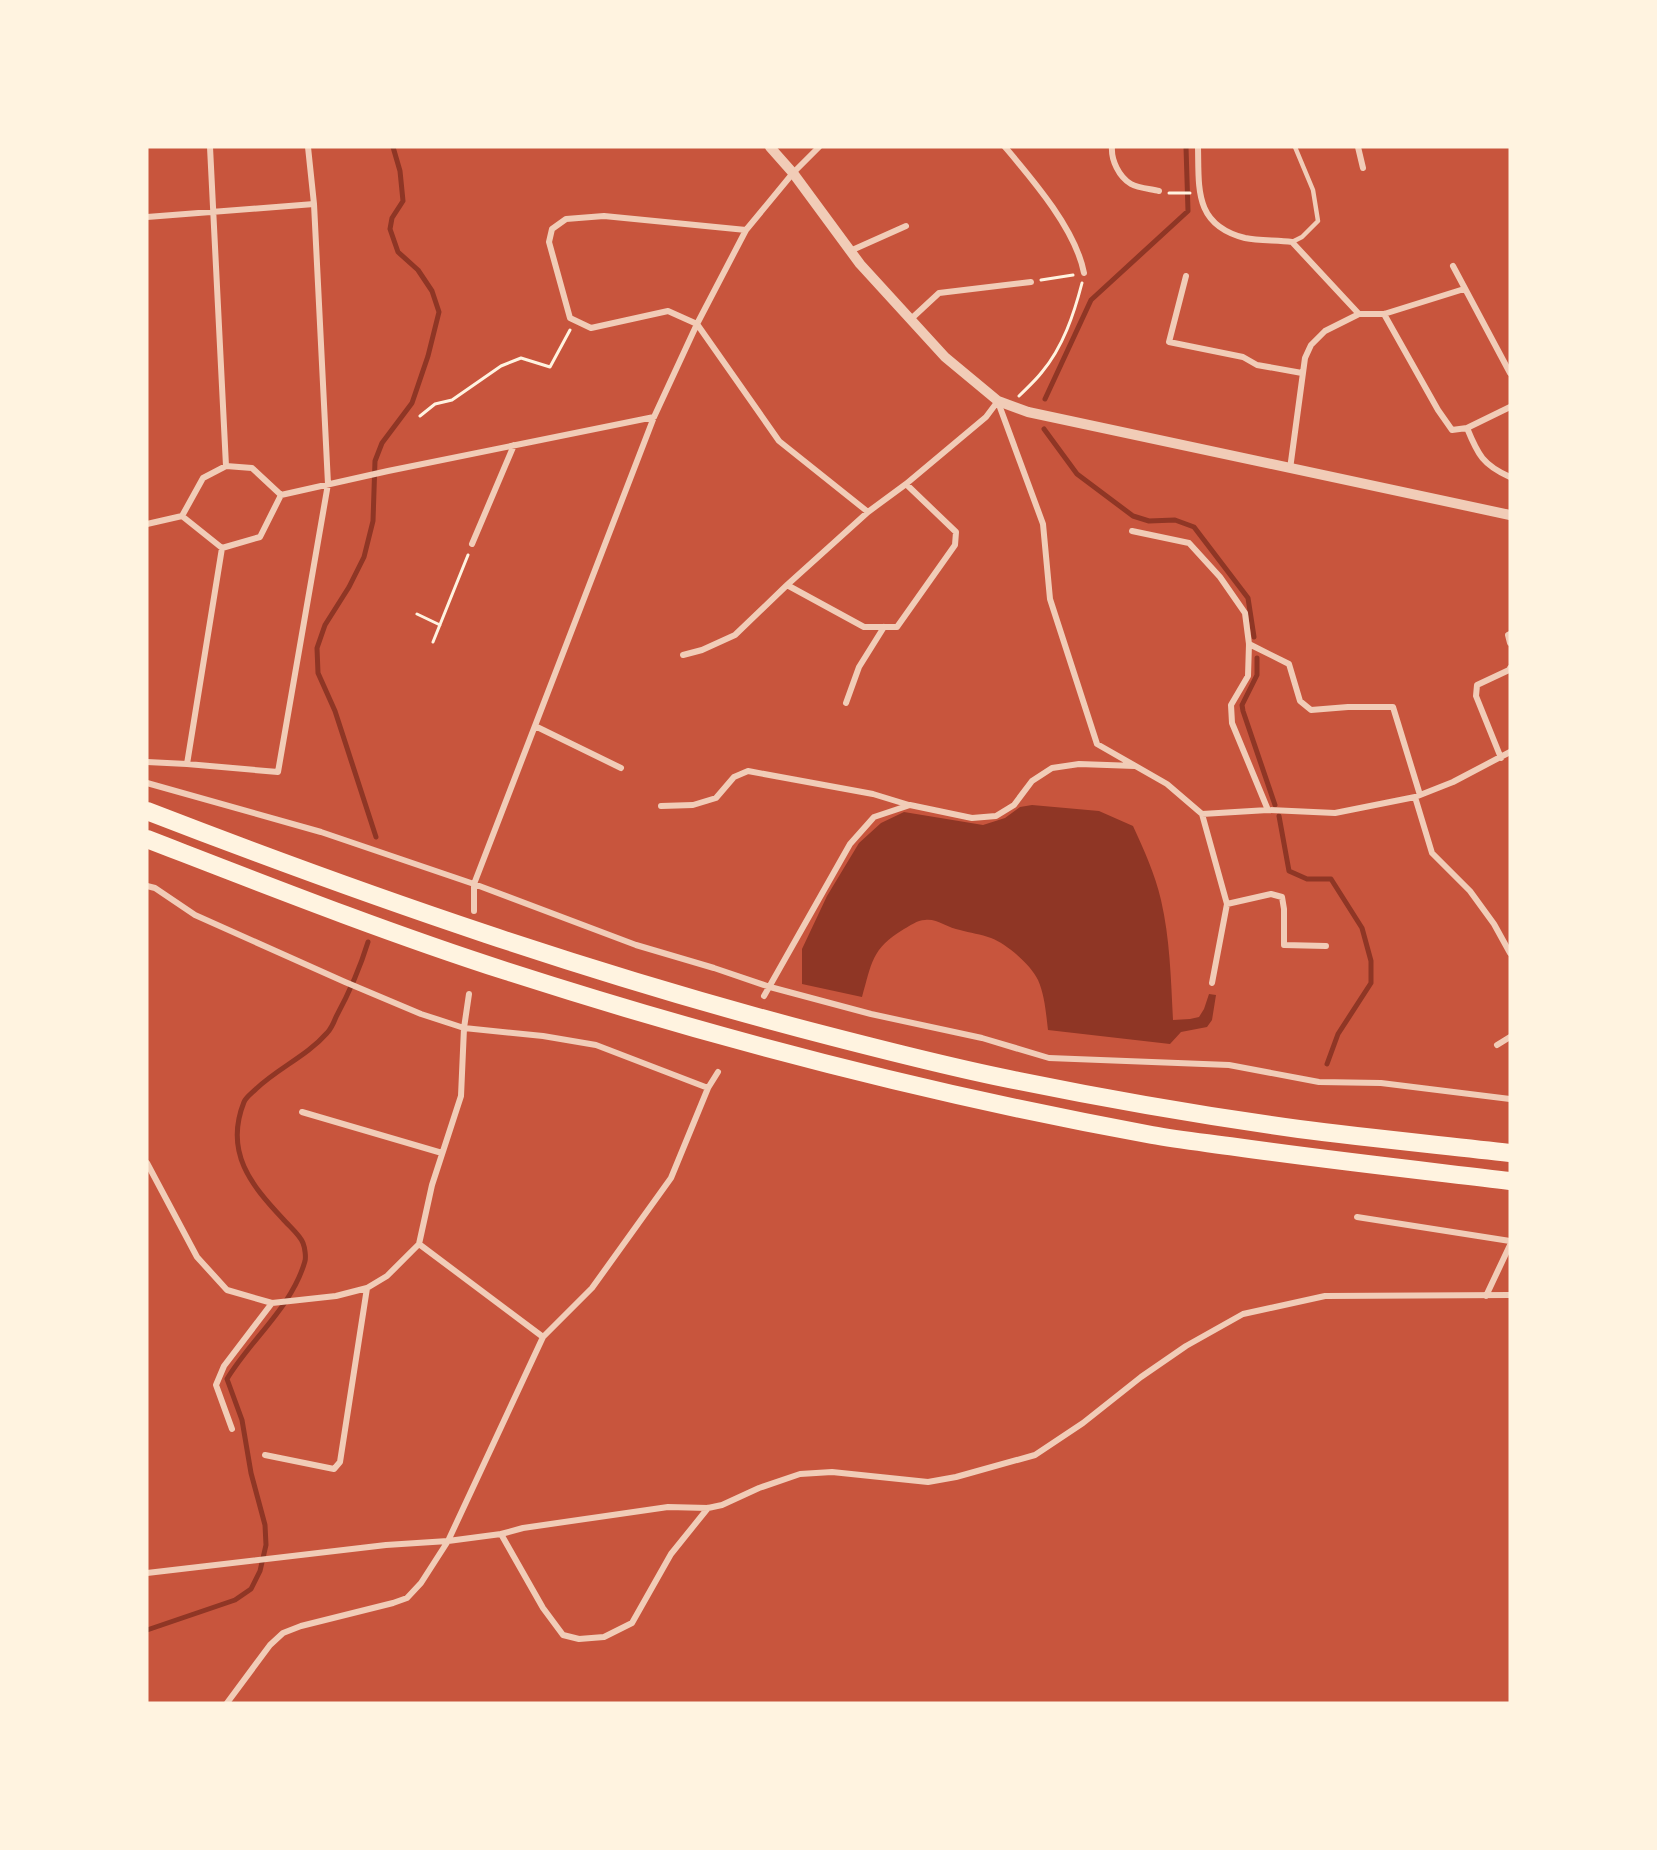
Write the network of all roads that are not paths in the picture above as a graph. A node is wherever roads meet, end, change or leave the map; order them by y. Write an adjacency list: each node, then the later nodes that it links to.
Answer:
1 (210, 147): 14 (street)
2 (308, 147): 13 (street)
3 (770, 147): 11 (street)
4 (819, 147): 11 (street)
5 (1005, 147): 21 (street)
6 (1112, 147): 12 (street)
7 (1198, 147): 18 (street)
8 (1295, 147): 18 (lane)
9 (1358, 147): 10 (street)
10 (1363, 168)
11 (793, 173): 17 (street); 19 (street)
12 (1159, 191)
13 (314, 204): 14 (street); 39 (street)
14 (213, 212): 15 (street); 36 (street)
15 (147, 217)
16 (906, 226): 19 (street)
17 (746, 230): 28 (street); 28 (street)
18 (1292, 242): 25 (street)
19 (850, 251): 27 (street)
20 (1453, 266): 24 (street)
21 (1084, 273)
22 (1186, 276): 29 (street)
23 (1031, 282): 27 (street)
24 (1464, 289): 26 (street); 30 (street)
25 (1359, 314): 26 (street); 29 (street)
26 (1384, 314): 34 (street)
27 (911, 320): 31 (street)
28 (697, 324): 33 (street); 42 (street)
29 (1302, 373): 37 (street)
30 (1510, 373)
31 (998, 401): 37 (street); 40 (street); 62 (street)
32 (1510, 407): 34 (street)
33 (654, 417): 35 (street); 57 (street)
34 (1467, 428): 38 (street)
35 (514, 445): 39 (street); 47 (street)
36 (226, 466): 41 (street); 44 (street)
37 (1290, 470): 43 (street)
38 (1510, 477)
39 (328, 484): 41 (street); 61 (street)
40 (906, 484): 42 (street); 50 (street)
41 (281, 495): 48 (street)
42 (868, 512): 49 (street)
43 (1510, 515)
44 (182, 516): 45 (street); 48 (street)
45 (147, 524)
46 (1132, 531): 53 (street)
47 (472, 544)
48 (222, 548): 61 (street)
49 (787, 585): 50 (street); 54 (street)
50 (884, 627): 56 (street)
51 (1510, 634): 52 (street)
52 (1510, 643)
53 (1249, 644): 65 (street); 68 (street)
54 (683, 655)
55 (1510, 668): 59 (street)
56 (846, 703)
57 (535, 726): 63 (street); 72 (street)
58 (1510, 752): 59 (street)
59 (1501, 758): 65 (street)
60 (147, 762): 61 (street)
61 (187, 764)
62 (1139, 766): 66 (street); 70 (street)
63 (621, 768)
64 (147, 783): 72 (street)
65 (1417, 796): 68 (street); 77 (street)
66 (910, 805): 67 (street); 79 (street)
67 (661, 806)
68 (1268, 810): 70 (street)
69 (147, 811): 90 (highway)
70 (1202, 814): 74 (street)
71 (147, 839): 92 (highway)
72 (474, 884): 75 (street); 79 (street)
73 (147, 886): 82 (street)
74 (1227, 904): 76 (street); 78 (street)
75 (474, 911)
76 (1326, 946)
77 (1510, 953)
78 (1212, 983)
79 (770, 987): 81 (street); 87 (street)
80 (469, 994): 82 (street)
81 (764, 996)
82 (464, 1028): 86 (street); 89 (street)
83 (1510, 1037): 84 (street)
84 (1497, 1045)
85 (718, 1072): 86 (street)
86 (708, 1088): 100 (street)
87 (1510, 1099)
88 (302, 1112): 89 (street)
89 (442, 1153): 95 (street)
90 (1510, 1153)
91 (147, 1163): 99 (street)
92 (1510, 1181)
93 (1357, 1217): 94 (street)
94 (1510, 1243): 98 (street)
95 (419, 1244): 96 (street); 100 (street)
96 (367, 1288): 99 (street); 102 (street)
97 (1510, 1295): 98 (street)
98 (1486, 1296): 103 (street)
99 (272, 1303): 101 (street)
100 (543, 1337): 105 (street)
101 (232, 1429)
102 (265, 1455)
103 (708, 1508): 104 (street); 104 (street)
104 (501, 1534): 105 (street)
105 (448, 1541): 106 (street); 107 (street)
106 (147, 1573)
107 (227, 1703)

